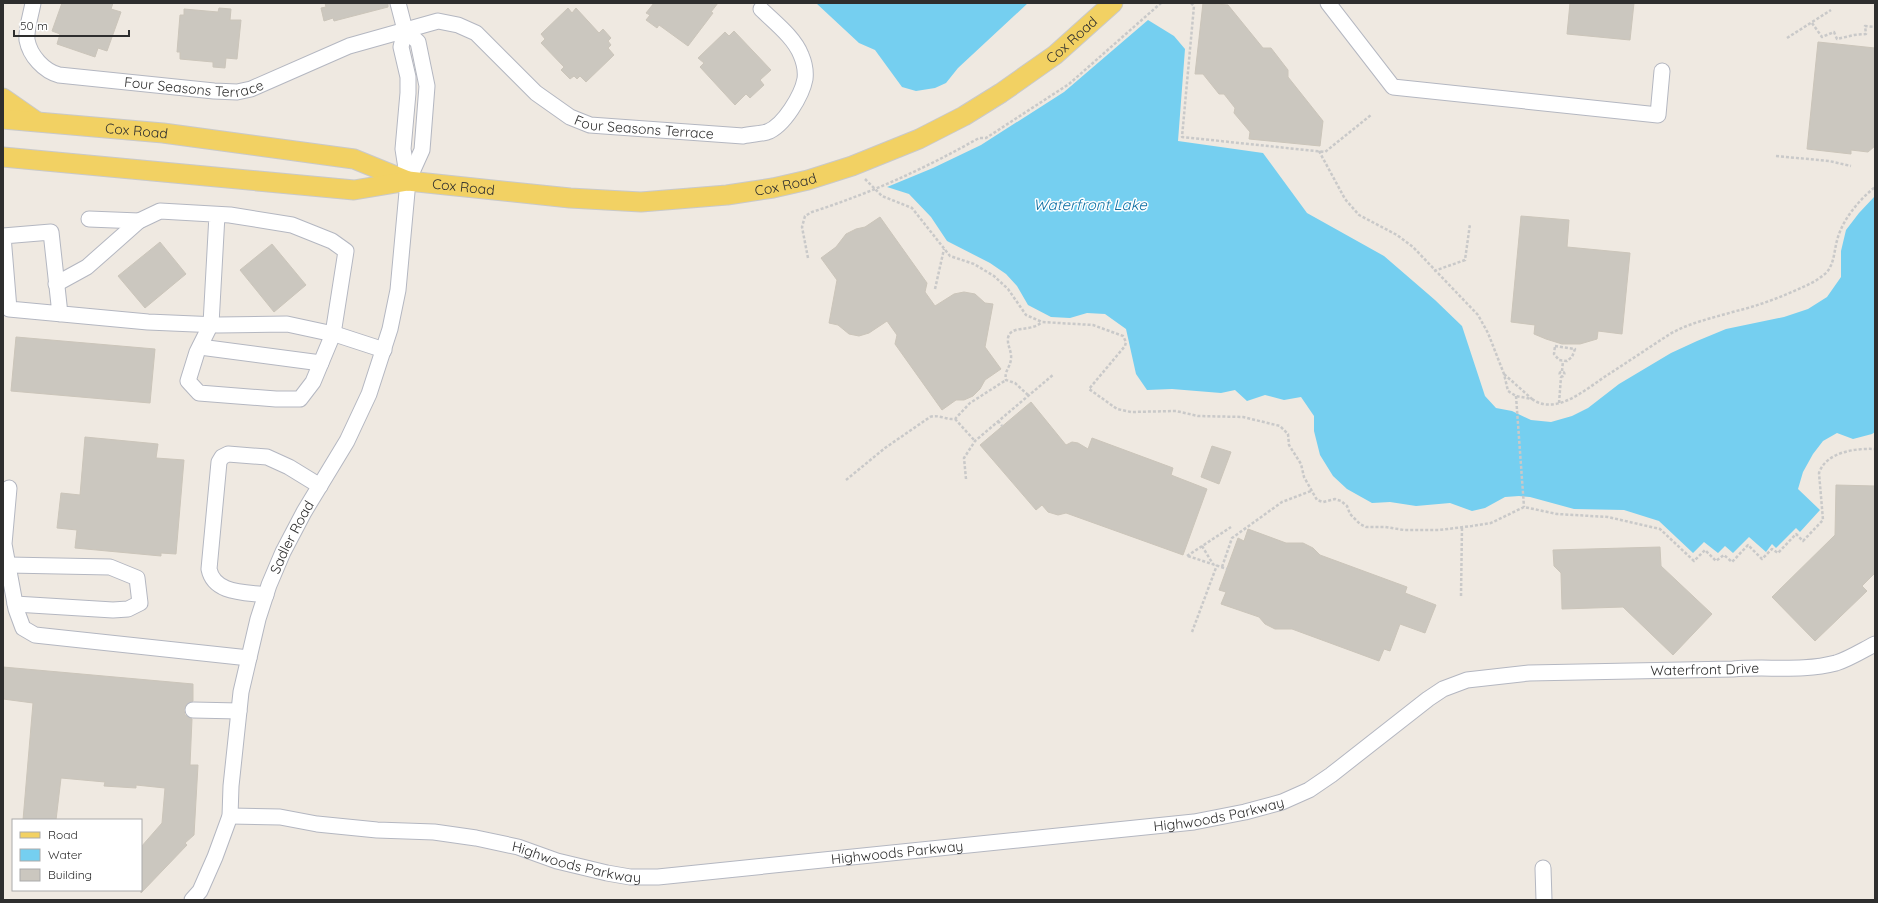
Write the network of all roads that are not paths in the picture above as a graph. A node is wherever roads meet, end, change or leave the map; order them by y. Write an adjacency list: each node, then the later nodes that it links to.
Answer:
1 (33, 3): 6 (street, Four Seasons Terrace)
2 (398, 3): 6 (street)
3 (1113, 3): 12 (main road, Cox Road)
4 (1328, 3): 7 (street)
5 (761, 9): 6 (street, Four Seasons Terrace)
6 (405, 30): 12 (street)
7 (1662, 71)
8 (3, 98): 10 (main road)
9 (3, 119): 10 (main road, Cox Road)
10 (38, 122): 12 (main road, Cox Road)
11 (5, 158): 12 (main road, Cox Road)
12 (408, 181): 21 (street, Sadler Road)
13 (217, 215): 15 (street); 18 (street); 19 (street)
14 (89, 219): 15 (street)
15 (139, 221): 16 (street)
16 (56, 284): 17 (street); 17 (street)
17 (60, 314): 18 (street)
18 (212, 324): 19 (street); 20 (street)
19 (333, 334): 21 (street); 22 (street)
20 (200, 347): 22 (street); 22 (street)
21 (384, 350): 23 (street, Sadler Road)
22 (321, 363)
23 (320, 486): 26 (street, Sadler Road); 26 (street)
24 (9, 488): 25 (street)
25 (8, 565): 27 (street); 27 (street)
26 (266, 595): 29 (street, Sadler Road)
27 (15, 604): 29 (street)
28 (1875, 644): 30 (street, Waterfront Drive)
29 (249, 658): 32 (street, Sadler Road)
30 (1530, 673): 33 (street, Highwoods Parkway)
31 (192, 710): 32 (street)
32 (240, 711): 33 (street, Sadler Road)
33 (230, 816): 35 (street, Sadler Road)
34 (1543, 868): 36 (street)
35 (192, 900)
36 (1544, 900)

